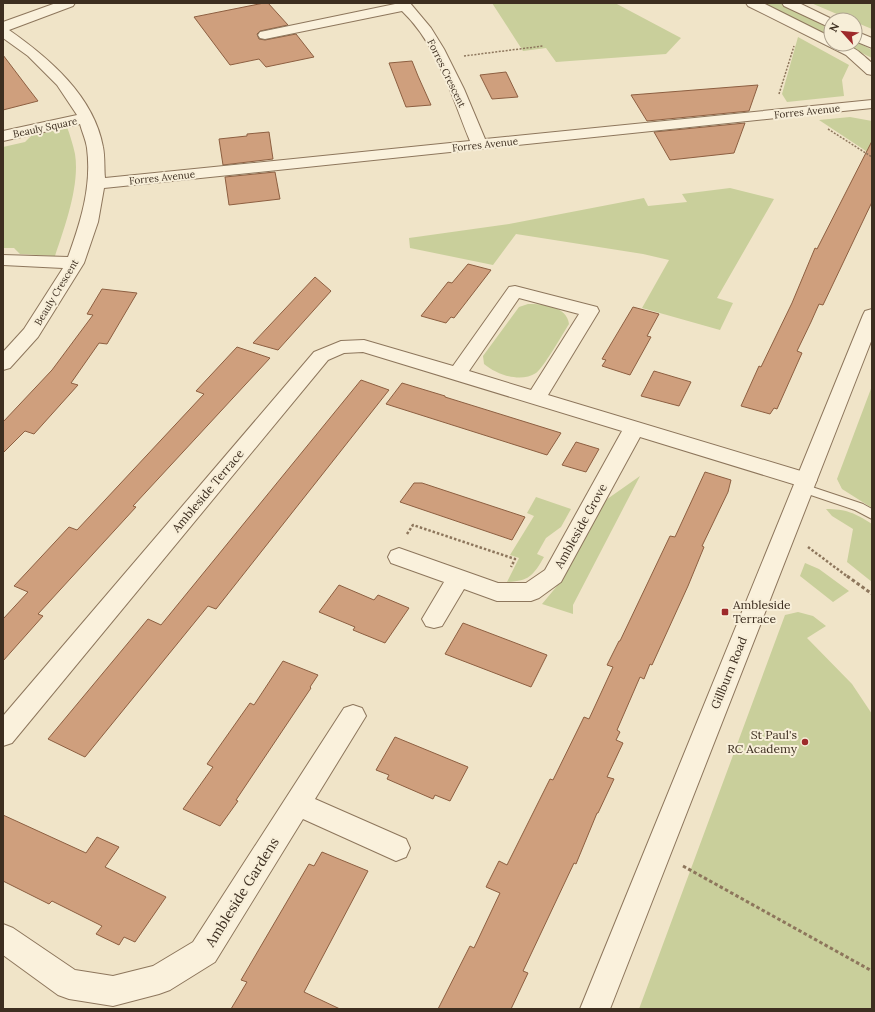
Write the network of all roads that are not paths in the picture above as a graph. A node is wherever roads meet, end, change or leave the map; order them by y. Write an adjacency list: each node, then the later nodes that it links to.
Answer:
1 (68, 3): 6 (street)
2 (753, 3): 9 (street)
3 (790, 3): 5 (street)
4 (403, 4): 8 (street, Forres Crescent); 15 (street, Forres Crescent)
5 (823, 20)
6 (3, 27)
7 (3, 32): 13 (street, Beauly Crescent)
8 (265, 34)
9 (823, 38)
10 (851, 52): 11 (street)
11 (872, 71)
12 (872, 104): 15 (street, Forres Avenue)
13 (86, 118): 14 (street, Beauly Square); 16 (street, Beauly Crescent)
14 (3, 136)
15 (480, 145): 16 (street, Forres Avenue)
16 (97, 184): 18 (street, Beauly Crescent)
17 (3, 260): 18 (street)
18 (75, 264): 20 (street, Beauly Crescent)
19 (872, 315): 24 (street, Gillburn Road)
20 (3, 364)
21 (458, 373): 22 (street, Ambleside Terrace); 22 (street); 30 (street, Ambleside Terrace)
22 (537, 397): 23 (street, Ambleside Terrace)
23 (634, 428): 24 (street, Ambleside Terrace); 27 (street, Ambleside Grove)
24 (805, 484): 25 (lane); 34 (street, Gillburn Road)
25 (872, 515)
26 (399, 557): 27 (street, Ambleside Grove)
27 (459, 578): 28 (street)
28 (434, 620)
29 (353, 716): 31 (street, Ambleside Gardens)
30 (3, 735)
31 (298, 804): 32 (street); 33 (street, Ambleside Gardens)
32 (396, 848)
33 (3, 938)
34 (595, 1009)

